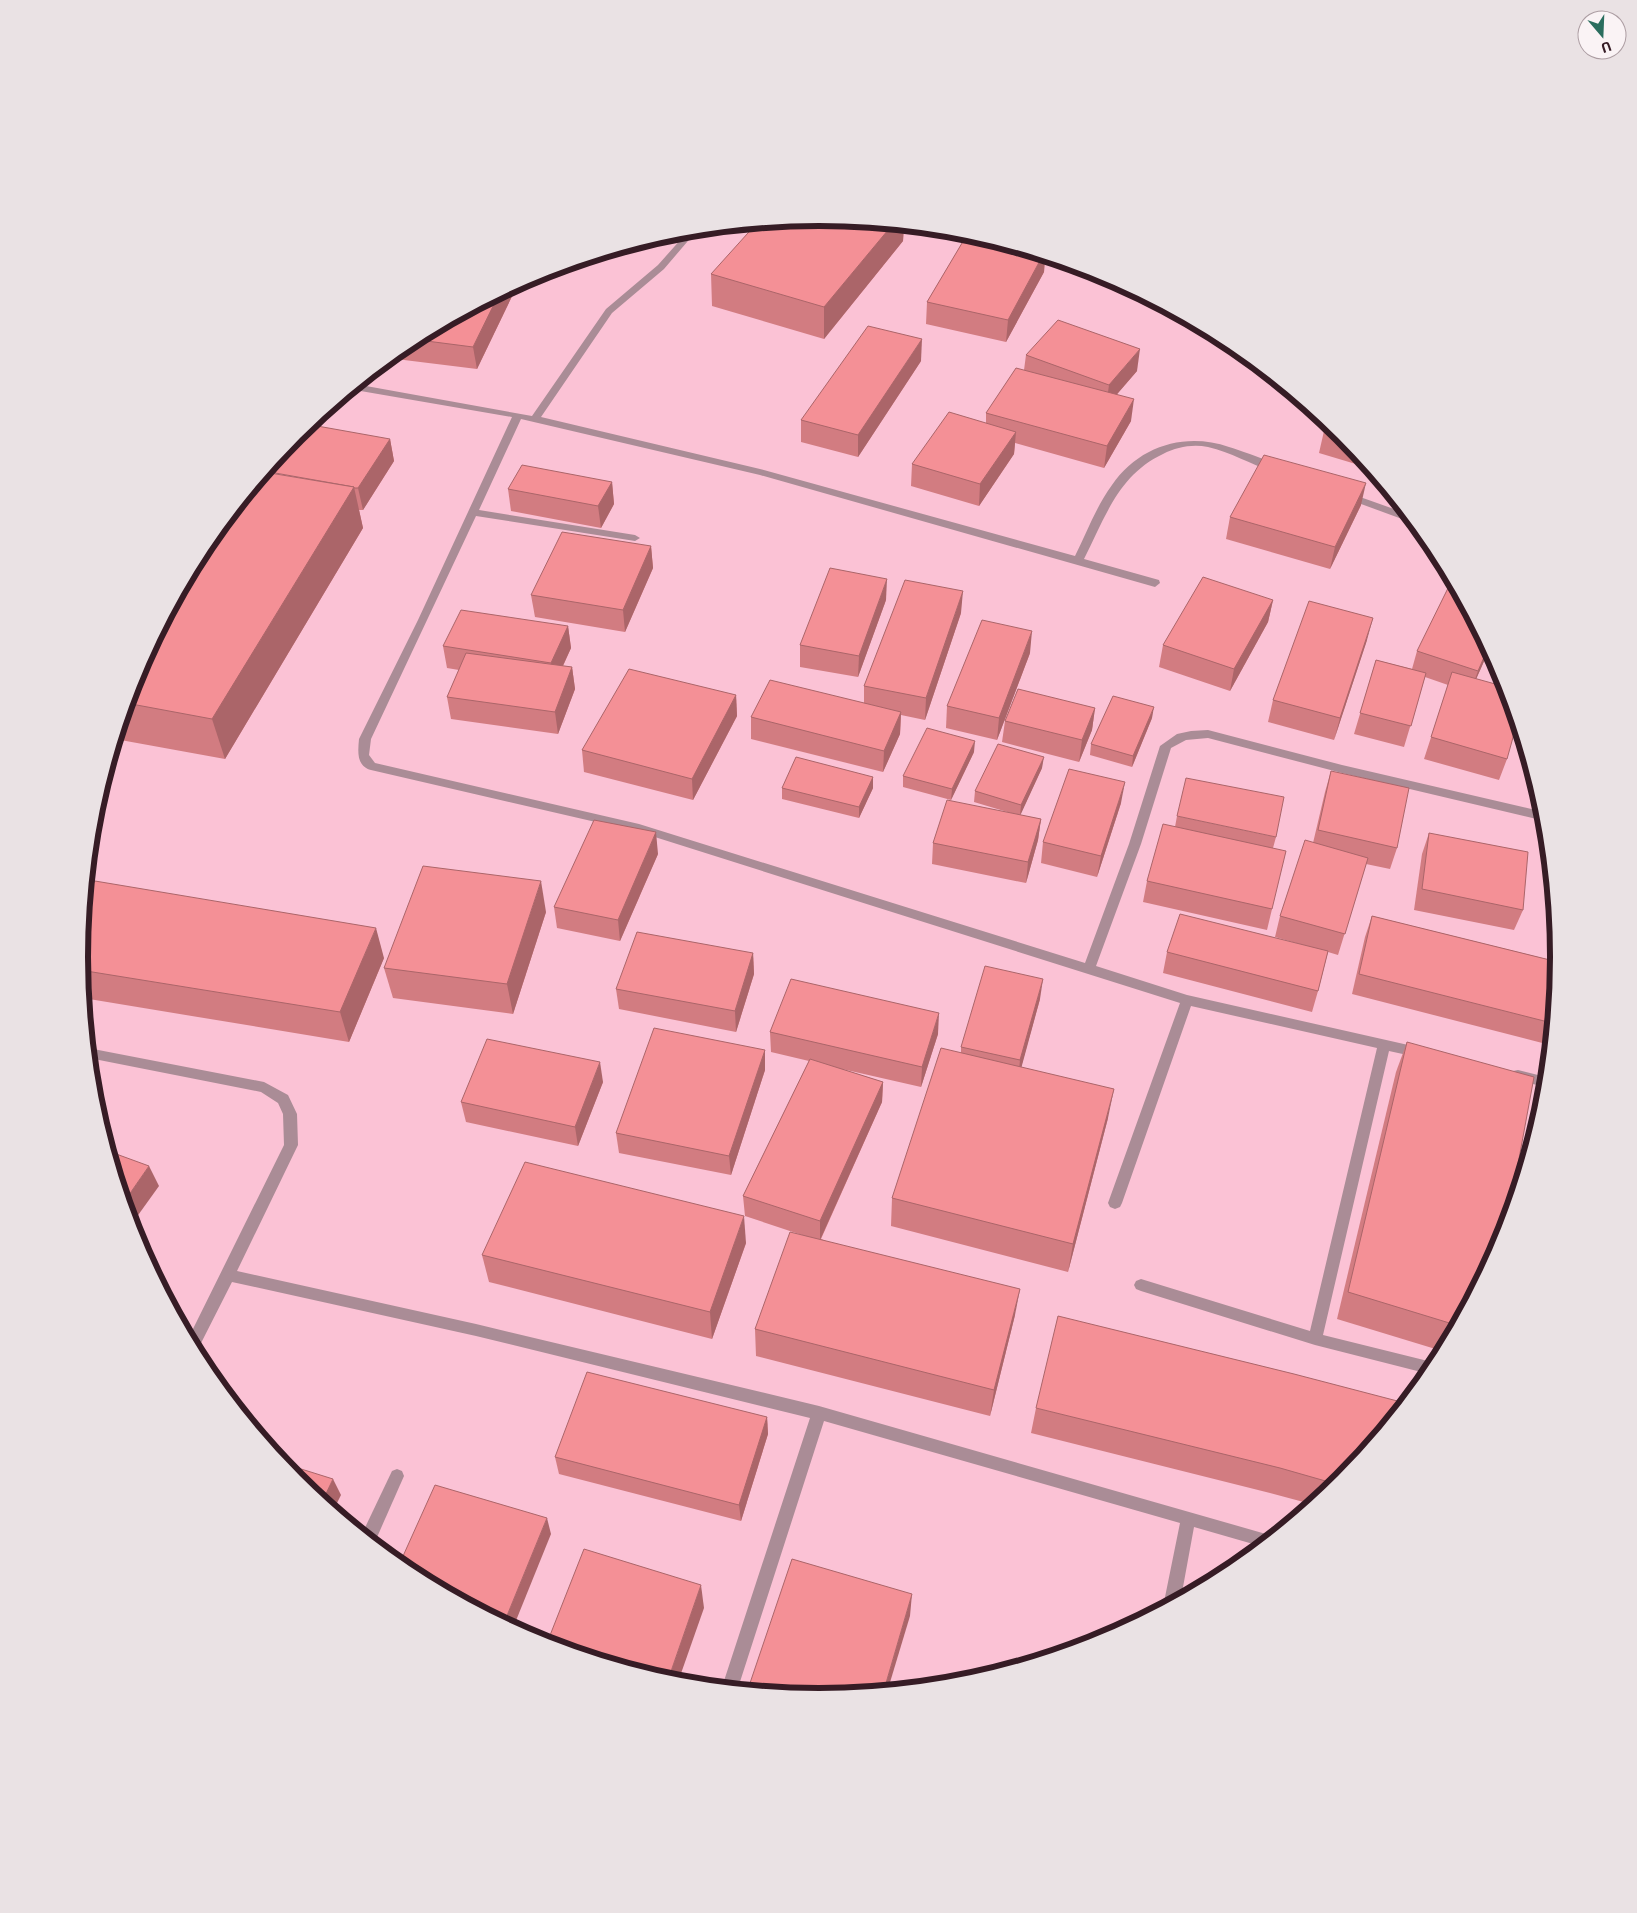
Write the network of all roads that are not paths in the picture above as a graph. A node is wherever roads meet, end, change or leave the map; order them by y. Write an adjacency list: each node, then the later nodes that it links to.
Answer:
1 (687, 238): 4 (street)
2 (359, 388): 3 (street)
3 (518, 415): 4 (street); 7 (street)
4 (535, 419): 10 (street)
5 (1286, 473): 10 (street)
6 (1333, 490): 8 (street)
7 (473, 512): 9 (street); 13 (street)
8 (1401, 515)
9 (634, 538)
10 (1078, 561): 11 (street)
11 (1155, 583)
12 (1535, 815): 13 (street)
13 (1089, 968): 14 (street)
14 (1188, 1000): 15 (street); 20 (street)
15 (1384, 1044): 17 (street); 24 (street)
16 (94, 1054): 21 (street)
17 (1431, 1056)
18 (1508, 1073): 19 (street)
19 (1538, 1080)
20 (1115, 1202)
21 (228, 1275): 23 (street); 26 (street)
22 (1141, 1285): 24 (street)
23 (196, 1339)
24 (1315, 1339): 25 (street)
25 (1424, 1366)
26 (819, 1413): 28 (street); 32 (street)
27 (397, 1476): 29 (street)
28 (1188, 1519): 30 (street); 31 (street)
29 (370, 1534)
30 (1260, 1539)
31 (1173, 1596)
32 (732, 1682)

